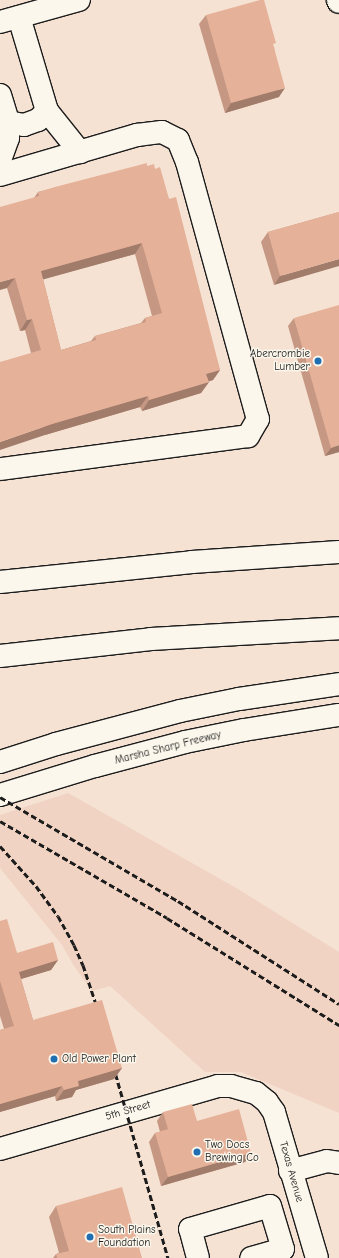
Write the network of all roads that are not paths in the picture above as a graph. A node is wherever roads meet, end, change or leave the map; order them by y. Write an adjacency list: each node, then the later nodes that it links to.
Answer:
1 (79, 0): 2 (main road)
2 (9, 19): 4 (main road)
3 (0, 95): 5 (main road)
4 (47, 111): 5 (main road); 6 (main road)
5 (8, 122): 7 (main road)
6 (80, 152): 8 (main road); 9 (main road)
7 (0, 160)
8 (0, 175)
9 (0, 469)
10 (339, 552): 11 (main road)
11 (0, 582)
12 (339, 628): 13 (main road)
13 (233, 634): 14 (main road); 15 (main road)
14 (339, 635)
15 (0, 656)
16 (339, 684): 18 (main road)
17 (339, 714): 19 (main road, Marsha Sharp Freeway)
18 (0, 762)
19 (0, 795)
20 (256, 1092): 21 (main road, 5th Street); 23 (main road, Texas Avenue)
21 (0, 1149)
22 (339, 1162): 23 (main road)
23 (290, 1171): 25 (main road, Texas Avenue)
24 (283, 1248): 25 (main road); 26 (main road); 27 (main road)
25 (314, 1248)
26 (255, 1257)
27 (198, 1258)

